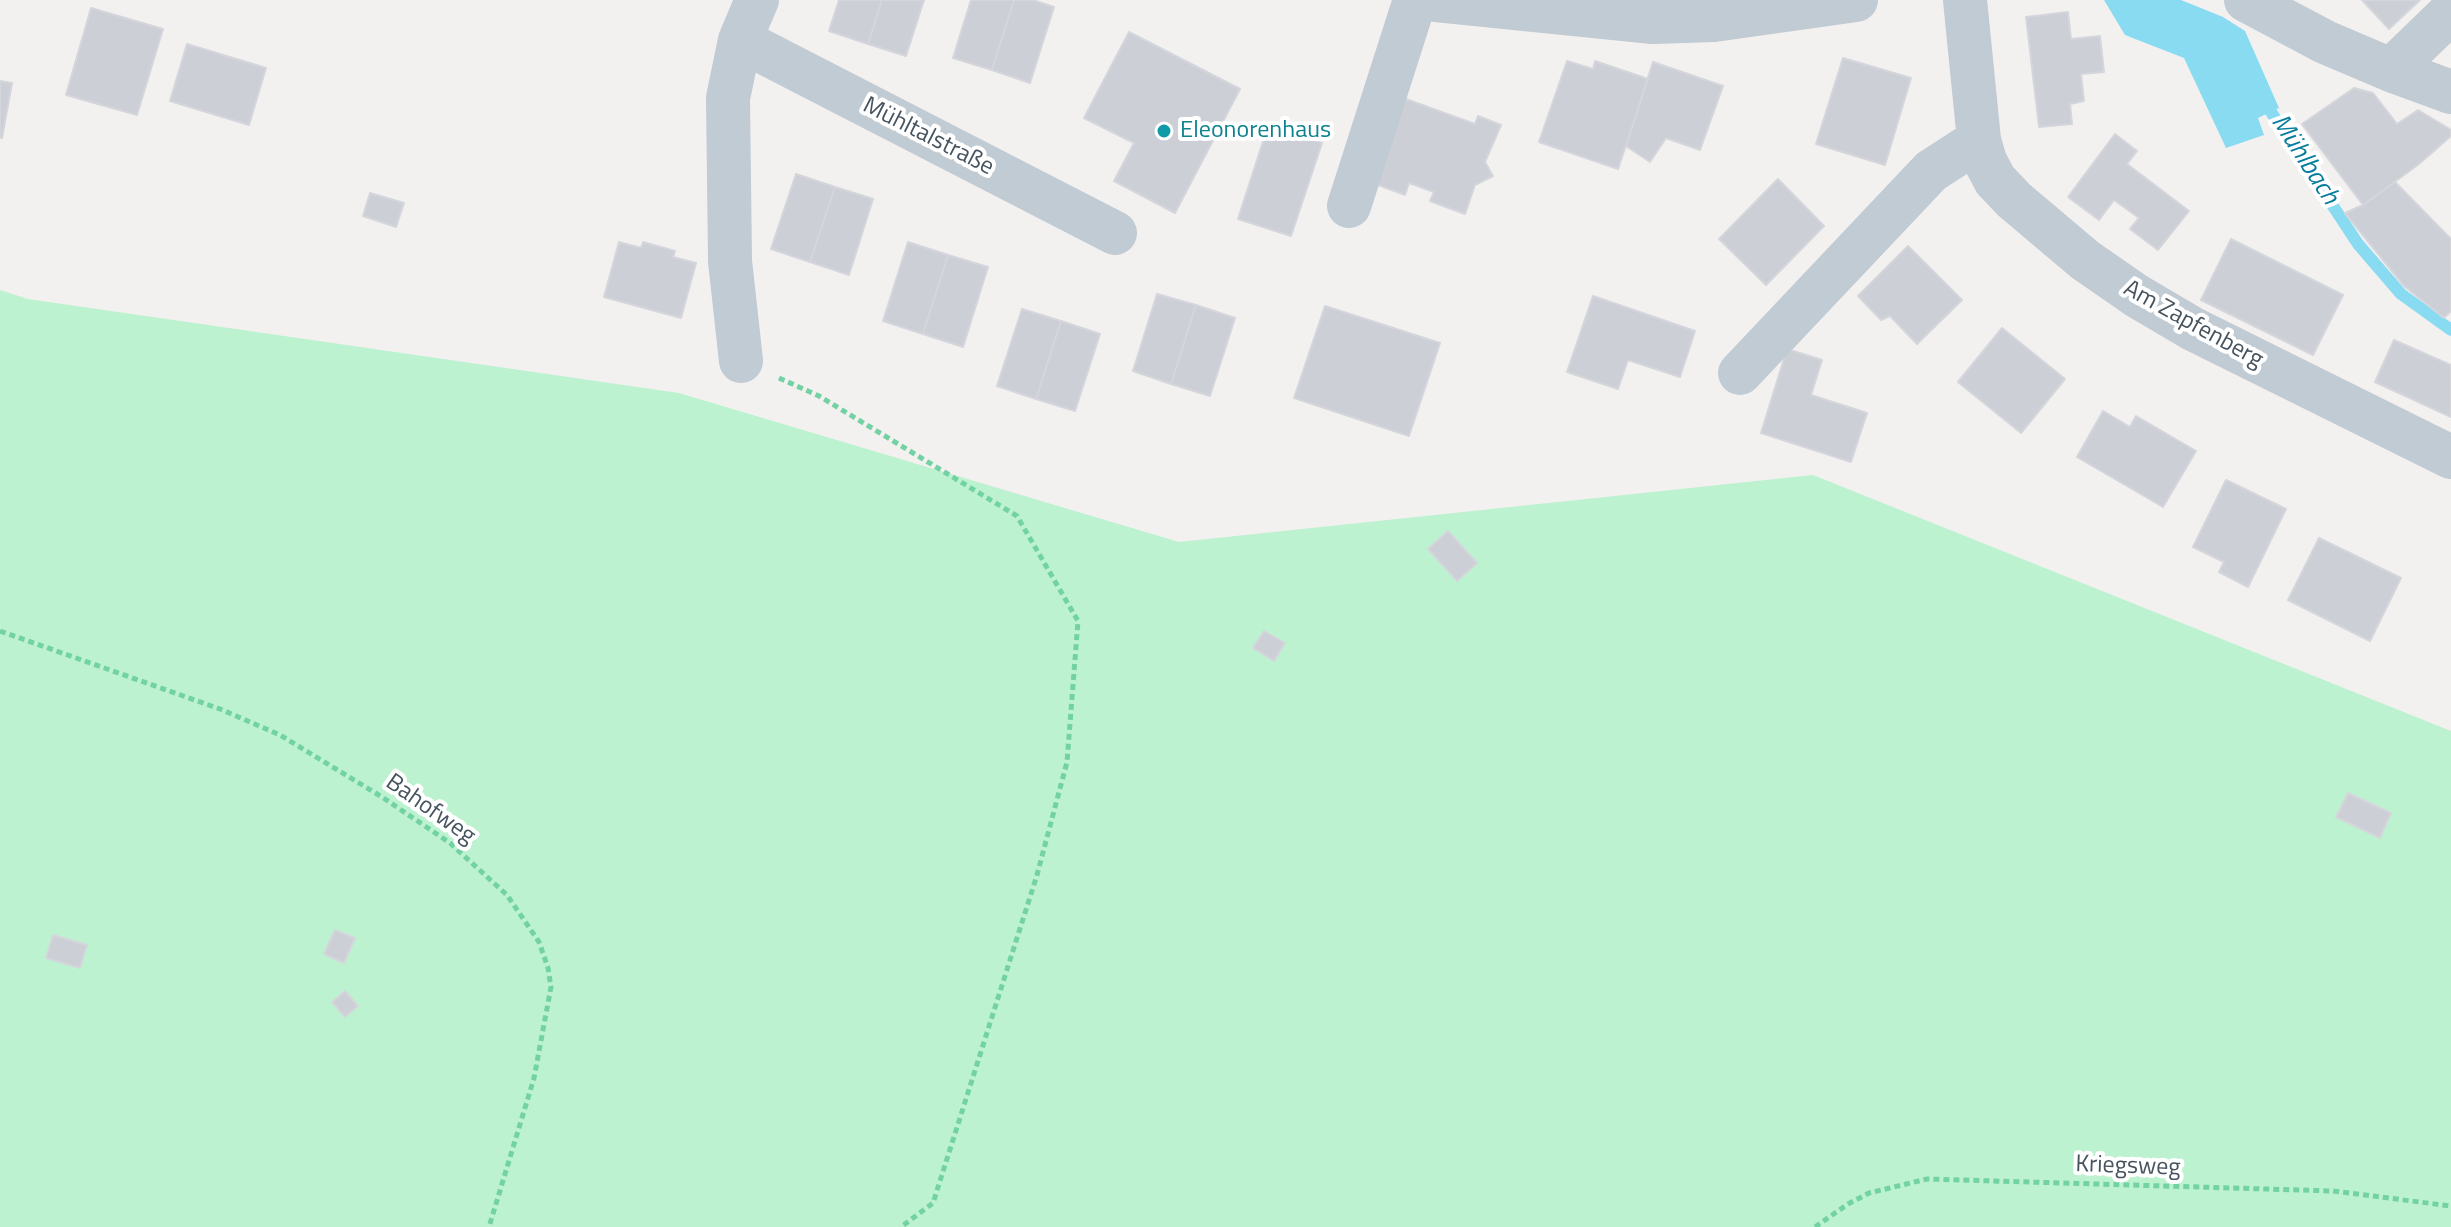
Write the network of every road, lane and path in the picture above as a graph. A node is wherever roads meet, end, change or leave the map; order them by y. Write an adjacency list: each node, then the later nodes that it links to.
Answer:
1 (757, 0): 8 (street)
2 (1415, 0): 12 (street)
3 (1436, 0): 4 (street)
4 (1856, 0)
5 (1965, 0): 11 (street, Am Zapfenberg)
6 (2246, 0): 9 (street)
7 (2451, 12): 9 (street)
8 (740, 40): 13 (street, Mühltalstraße); 14 (street)
9 (2391, 70): 10 (street)
10 (2451, 92)
11 (1979, 140): 15 (street); 16 (street, Am Zapfenberg)
12 (1349, 206)
13 (1115, 233)
14 (741, 361): 20 (path)
15 (1740, 373)
16 (2451, 457)
17 (0, 631): 19 (path, Bahofweg)
18 (2451, 1206): 21 (path, Kriegsweg)
19 (489, 1227)
20 (901, 1227)
21 (1815, 1227)

